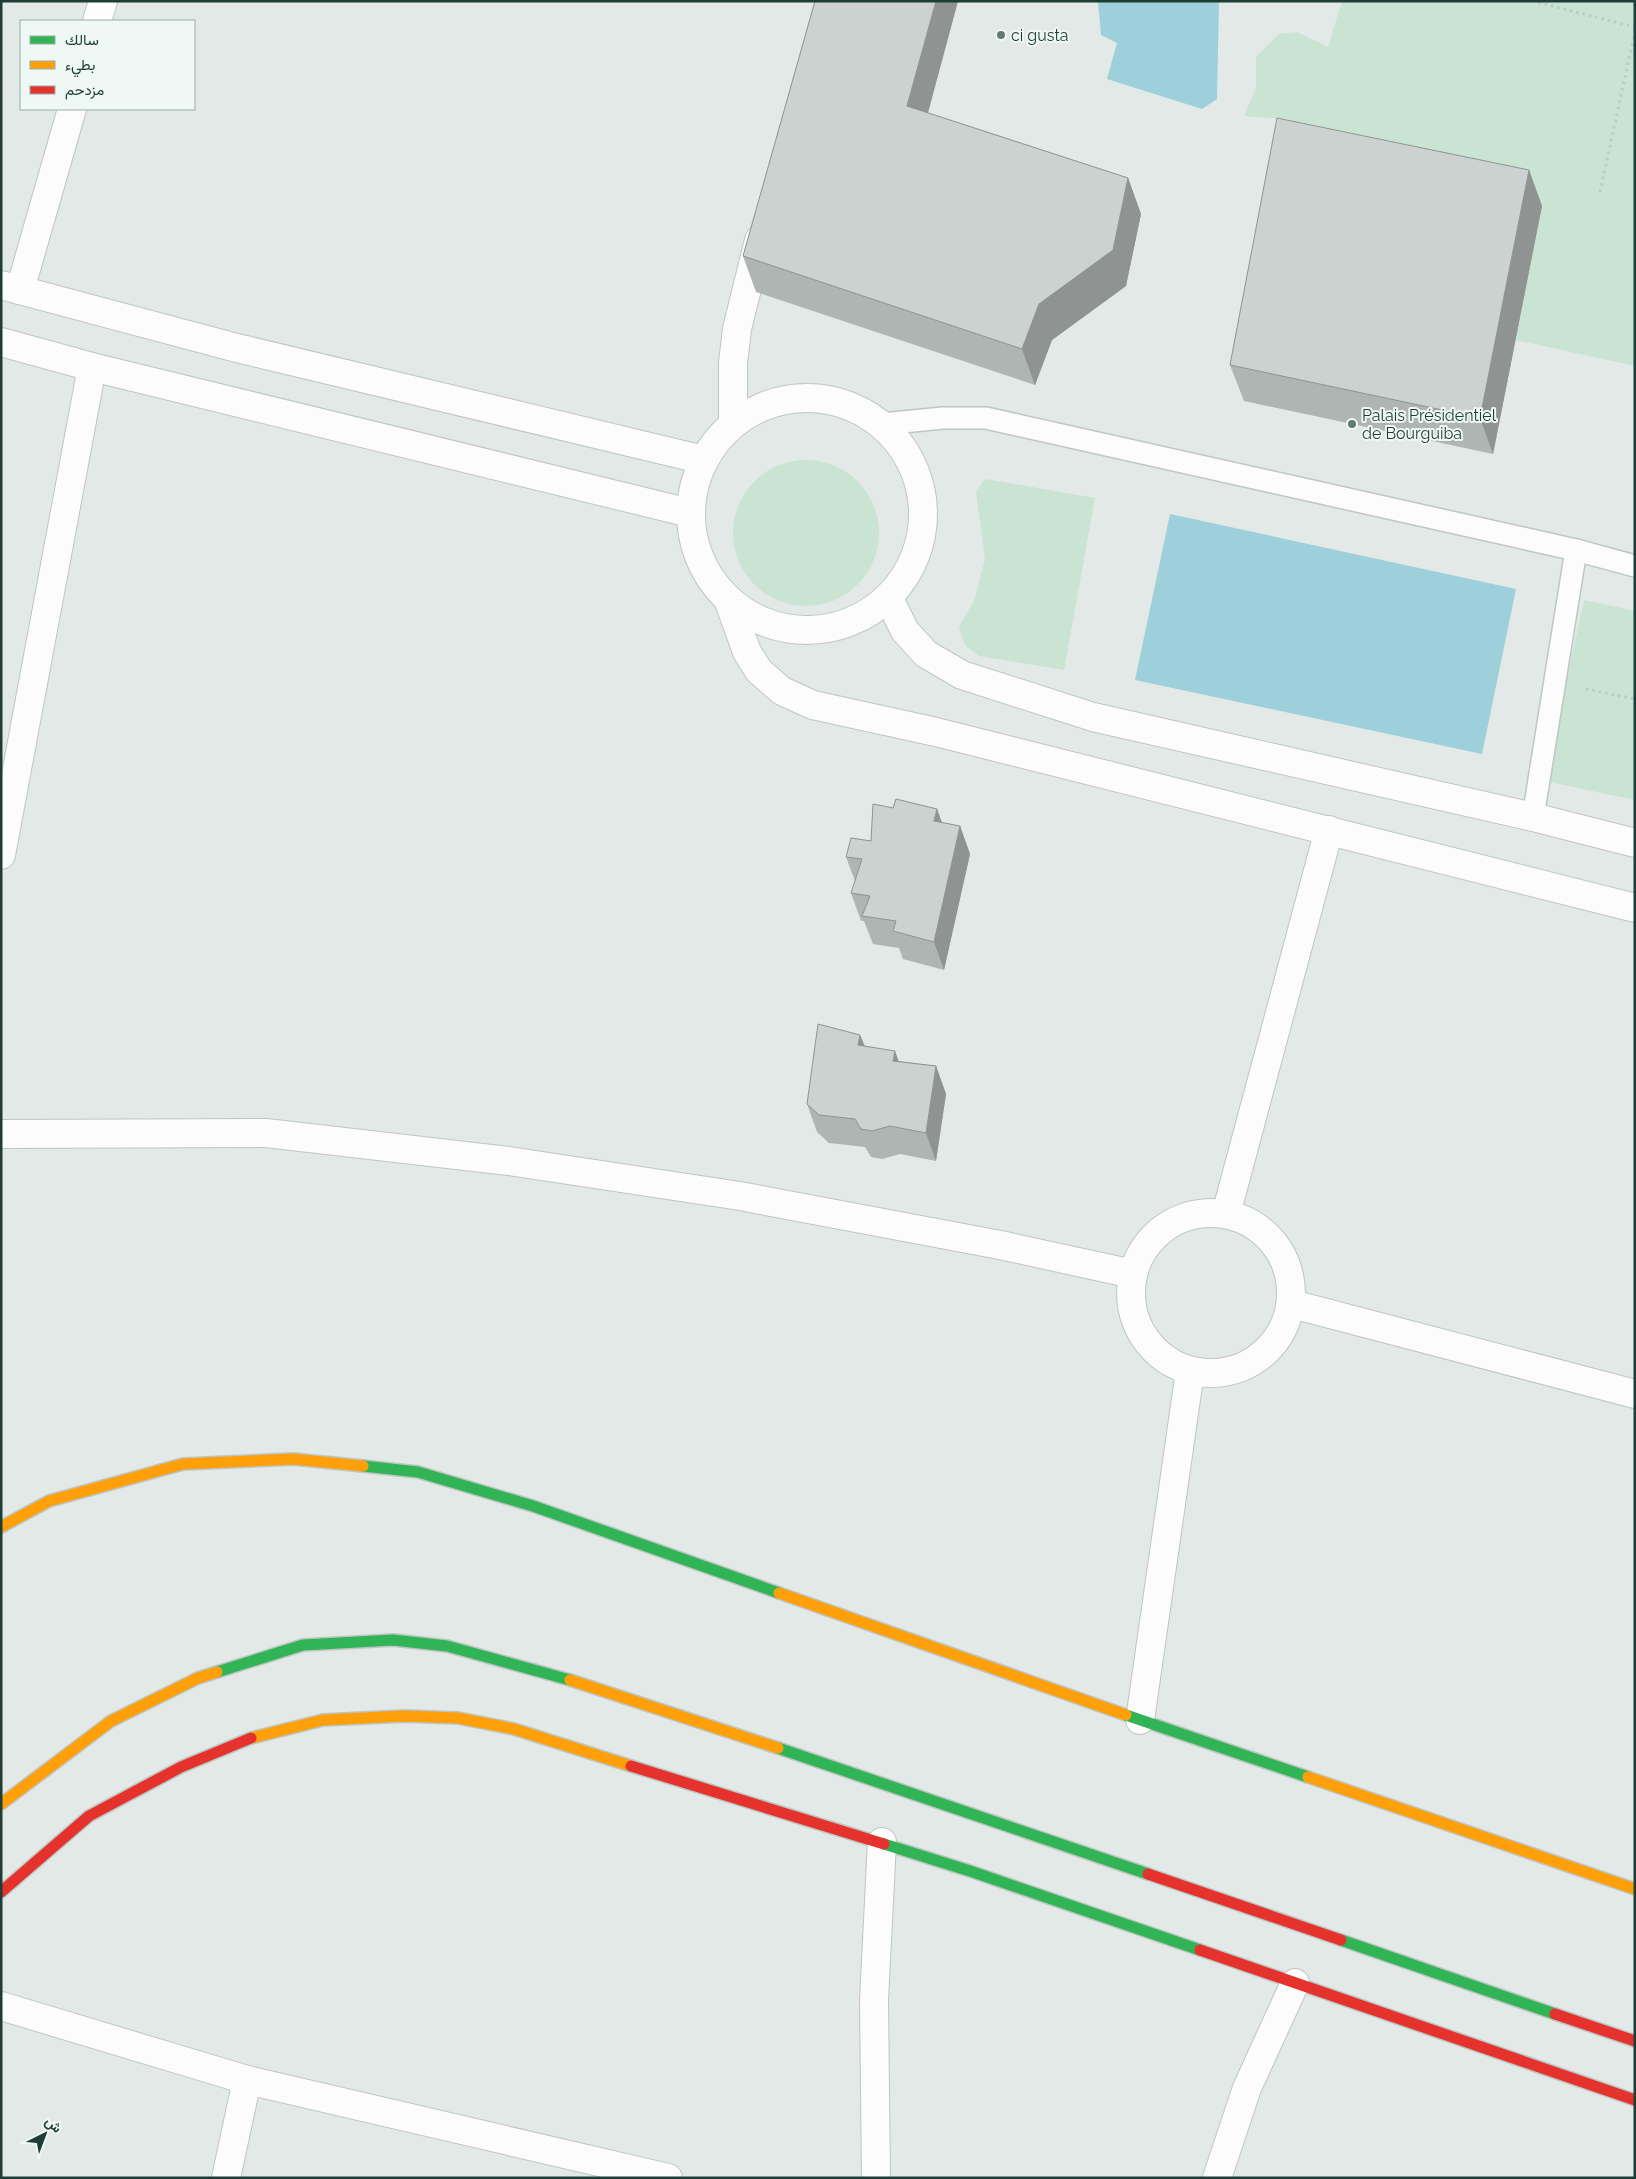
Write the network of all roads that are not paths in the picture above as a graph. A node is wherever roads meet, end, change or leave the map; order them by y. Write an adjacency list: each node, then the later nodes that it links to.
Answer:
1 (103, 1): 2 (street)
2 (97, 20)
3 (72, 110): 5 (street)
4 (766, 214): 8 (street)
5 (10, 287): 10 (street)
6 (1, 342): 7 (street)
7 (92, 367): 11 (street); 16 (street)
8 (733, 423): 9 (street); 10 (street)
9 (882, 424): 12 (lane); 14 (street)
10 (704, 460): 11 (street)
11 (690, 513): 15 (street)
12 (1576, 550): 13 (lane); 17 (lane)
13 (1635, 566)
14 (889, 599): 15 (street); 17 (street)
15 (729, 602): 18 (street)
16 (8, 781): 20 (street)
17 (1533, 817): 19 (street)
18 (1329, 830): 21 (street); 23 (street)
19 (1635, 843)
20 (1, 855)
21 (1635, 908)
22 (1, 1134): 24 (street)
23 (1226, 1214): 24 (street); 25 (street)
24 (1133, 1274): 26 (street)
25 (1292, 1304): 26 (street); 27 (street)
26 (1190, 1371): 29 (street)
27 (1635, 1394)
28 (1, 1526): 29 (main road)
29 (1140, 1720): 32 (main road)
30 (1, 1804): 36 (main road)
31 (882, 1842): 33 (main road); 34 (main road); 41 (street)
32 (1635, 1889)
33 (1, 1892)
34 (1295, 1983): 38 (main road); 42 (street)
35 (1, 2006): 37 (street)
36 (1635, 2041)
37 (247, 2080): 39 (street); 40 (street)
38 (1635, 2100)
39 (226, 2178)
40 (668, 2178)
41 (876, 2178)
42 (1217, 2178)

